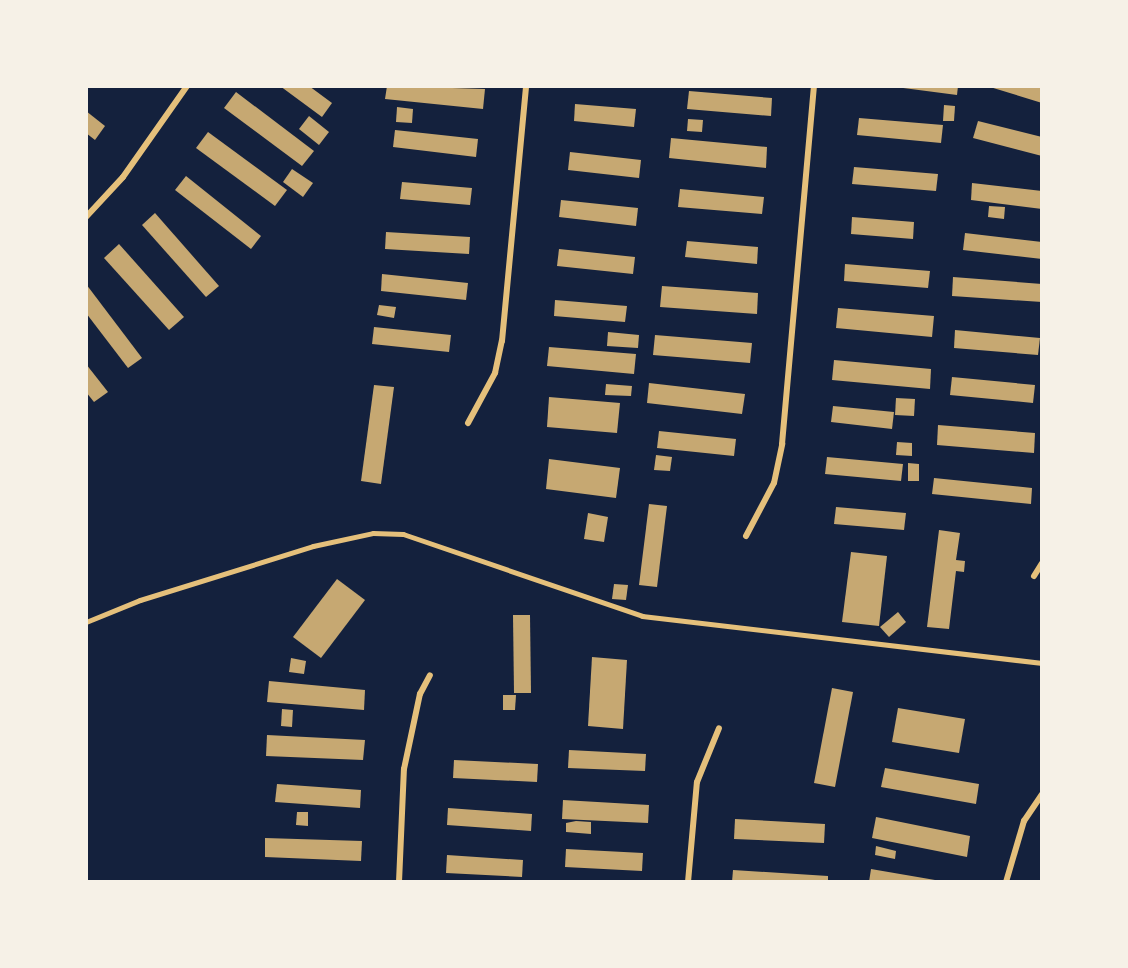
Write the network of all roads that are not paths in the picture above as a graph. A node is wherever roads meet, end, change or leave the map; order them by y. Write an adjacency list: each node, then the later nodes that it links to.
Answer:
1 (187, 86): 4 (lane)
2 (526, 86): 5 (lane)
3 (814, 86): 6 (lane)
4 (86, 217)
5 (468, 423)
6 (746, 536)
7 (1042, 563): 8 (lane)
8 (1034, 576)
9 (430, 675): 12 (lane)
10 (719, 728): 13 (lane)
11 (1042, 794): 14 (lane)
12 (399, 882)
13 (688, 882)
14 (1006, 882)

